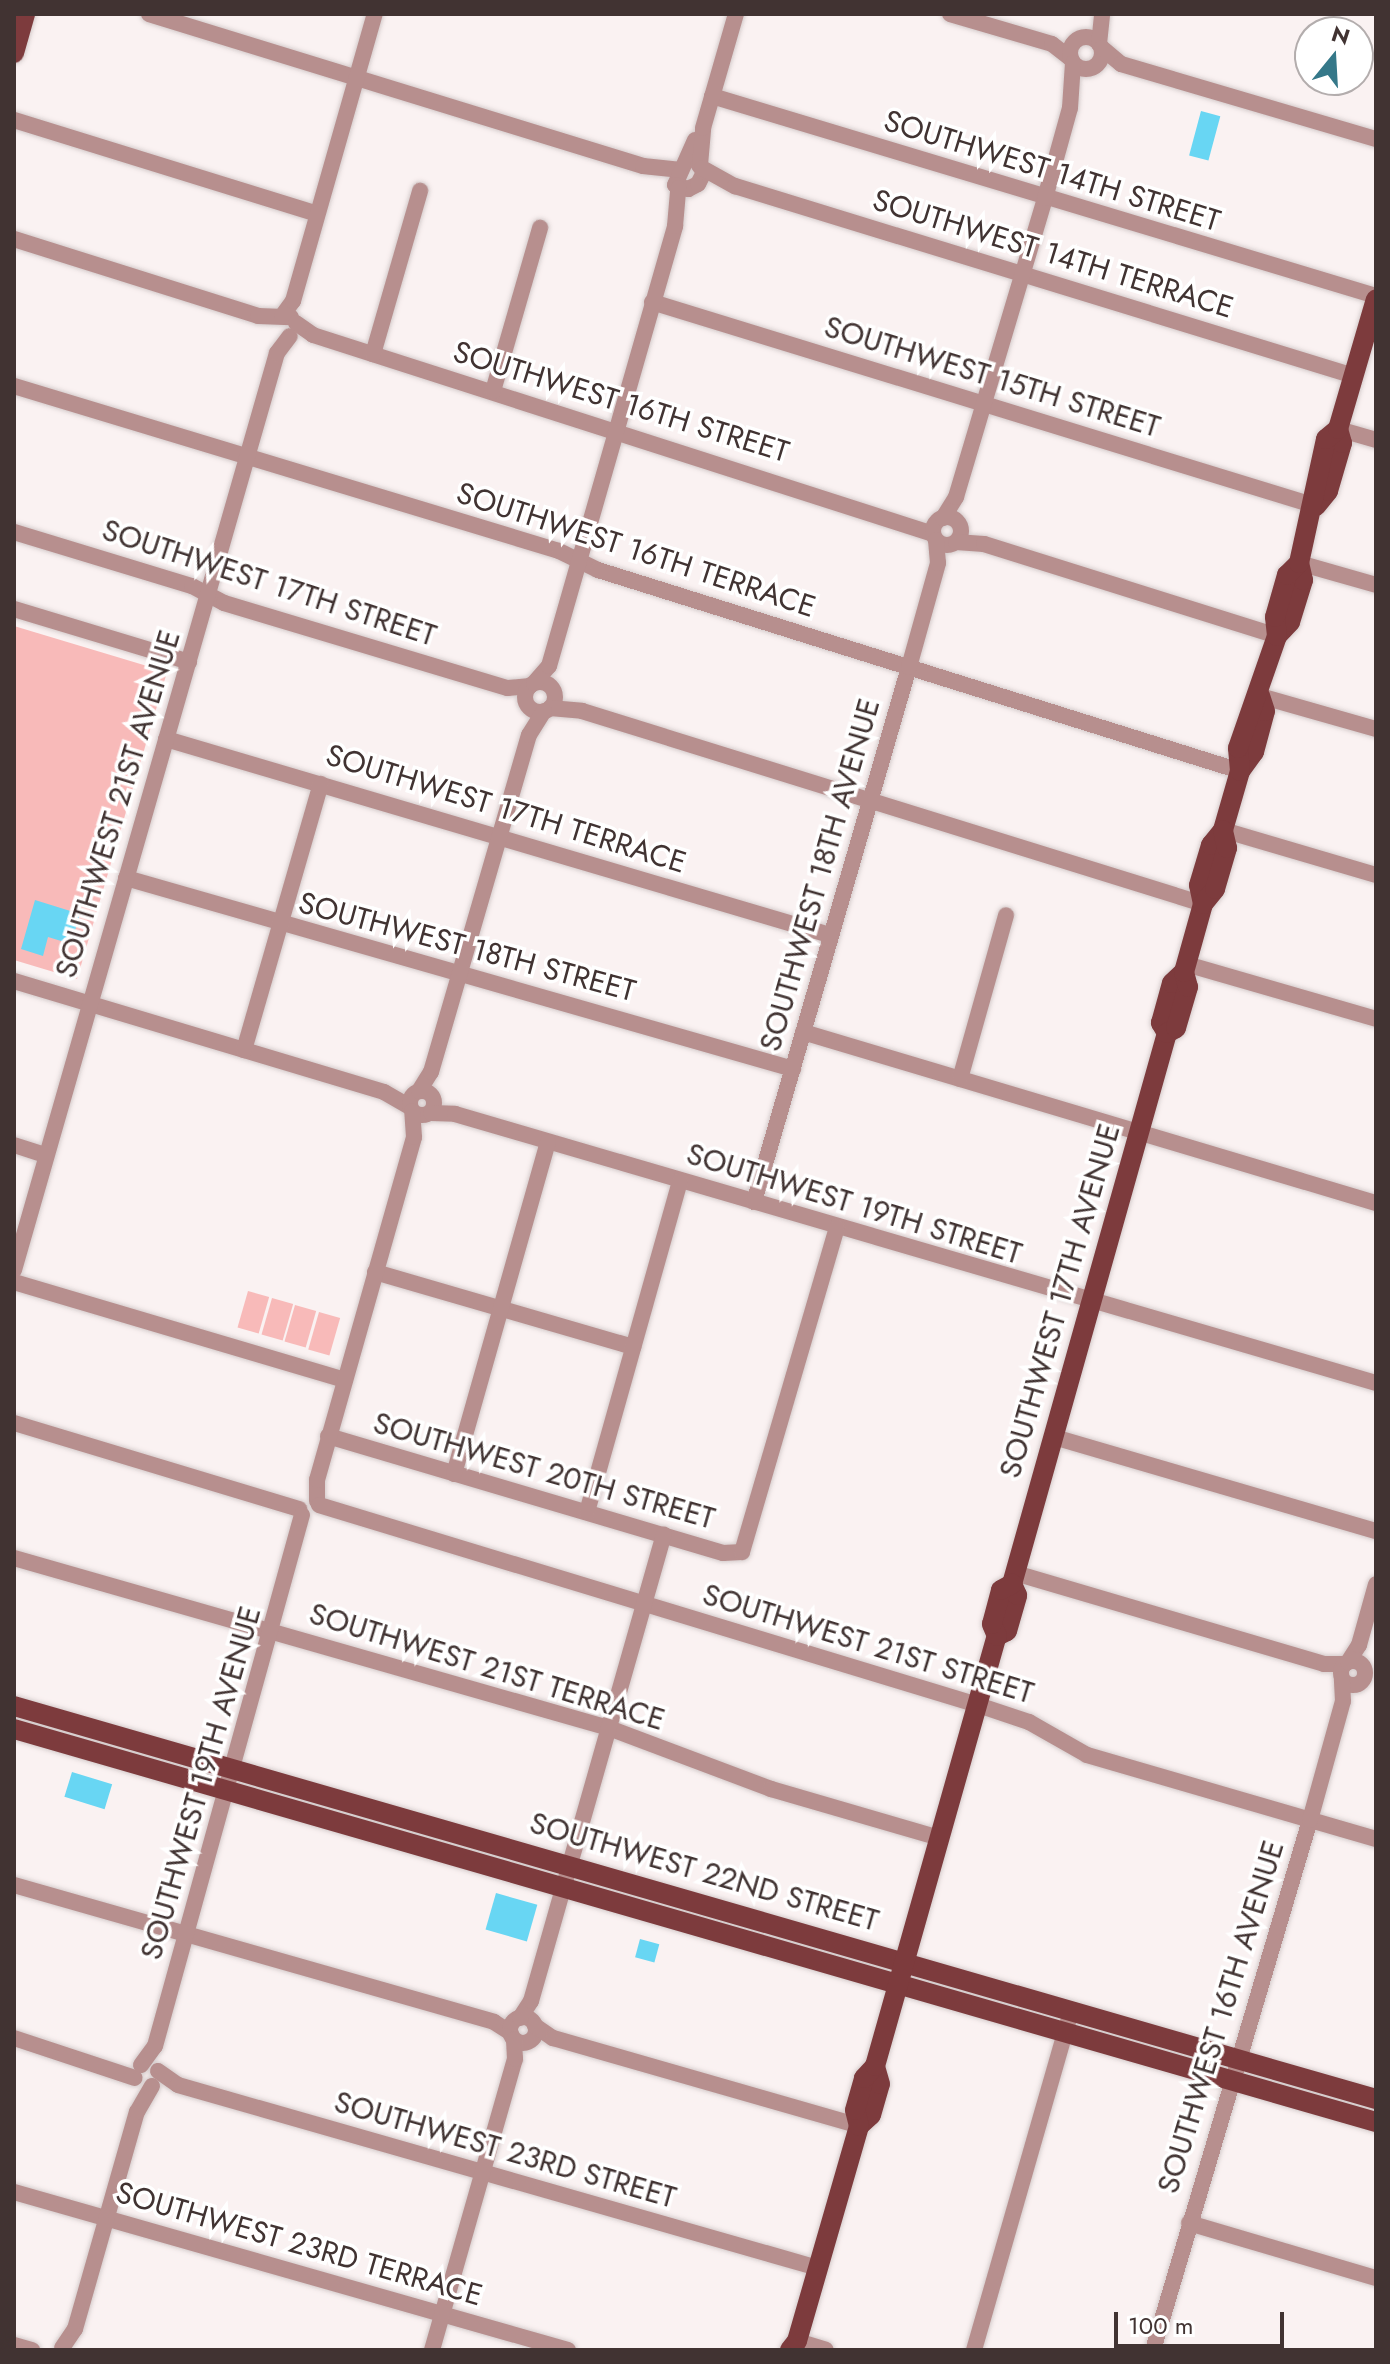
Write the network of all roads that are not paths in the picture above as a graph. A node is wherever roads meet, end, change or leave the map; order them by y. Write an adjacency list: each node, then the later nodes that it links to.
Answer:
1 (25, 14): 11 (main road)
2 (149, 14): 15 (street, SOUTHWEST 14TH TERRACE)
3 (375, 14): 15 (street, SOUTHWEST 21ST AVENUE)
4 (736, 14): 16 (street, SOUTHWEST 19TH AVENUE)
5 (950, 14): 9 (street)
6 (1093, 14): 8 (street)
7 (1102, 14): 10 (street)
8 (1078, 39): 9 (street); 10 (street); 12 (street, SOUTHWEST 18TH AVENUE)
9 (1052, 44): 12 (street)
10 (1100, 46): 13 (street); 14 (street, SOUTHWEST 18TH AVENUE)
11 (14, 53)
12 (1072, 61): 14 (street); 17 (street, SOUTHWEST 18TH AVENUE)
13 (1121, 64): 14 (street); 19 (street)
14 (1094, 67): 17 (street, SOUTHWEST 18TH AVENUE)
15 (357, 78): 20 (street, SOUTHWEST 14TH TERRACE); 23 (street, SOUTHWEST 21ST AVENUE)
16 (712, 96): 20 (street, SOUTHWEST 19TH AVENUE); 22 (street, SOUTHWEST 14TH STREET)
17 (1070, 108): 22 (street, SOUTHWEST 18TH AVENUE)
18 (14, 120): 23 (street)
19 (1376, 139)
20 (689, 177): 26 (street, SOUTHWEST 14TH TERRACE); 28 (street, SOUTHWEST 19TH AVENUE)
21 (420, 191): 30 (street)
22 (1045, 198): 26 (street, SOUTHWEST 18TH AVENUE); 27 (street, SOUTHWEST 14TH STREET)
23 (317, 214): 29 (street, SOUTHWEST 21ST AVENUE)
24 (540, 228): 33 (street)
25 (14, 239): 29 (street, SOUTHWEST 16TH STREET)
26 (1022, 274): 31 (street, SOUTHWEST 14TH TERRACE); 34 (street, SOUTHWEST 18TH AVENUE)
27 (1376, 298): 31 (main road, SOUTHWEST 17TH AVENUE)
28 (652, 302): 34 (street, SOUTHWEST 15TH STREET); 36 (street, SOUTHWEST 19TH AVENUE)
29 (286, 326): 30 (street, SOUTHWEST 16TH STREET); 38 (street, SOUTHWEST 21ST AVENUE)
30 (373, 354): 33 (street, SOUTHWEST 16TH STREET)
31 (1354, 376): 35 (main road, SOUTHWEST 17TH AVENUE)
32 (14, 386): 38 (street, SOUTHWEST 16TH TERRACE)
33 (493, 391): 36 (street, SOUTHWEST 16TH STREET)
34 (984, 404): 39 (street, SOUTHWEST 15TH STREET); 40 (street, SOUTHWEST 18TH AVENUE)
35 (1338, 429): 37 (street); 39 (main road, SOUTHWEST 17TH AVENUE)
36 (616, 430): 40 (street, SOUTHWEST 16TH STREET); 42 (street, SOUTHWEST 19TH AVENUE)
37 (1376, 440)
38 (247, 458): 42 (street, SOUTHWEST 16TH TERRACE); 45 (street, SOUTHWEST 21ST AVENUE)
39 (1316, 506): 43 (main road, SOUTHWEST 17TH AVENUE)
40 (947, 531): 47 (street, SOUTHWEST 16TH STREET); 49 (street, SOUTHWEST 18TH AVENUE)
41 (14, 532): 45 (street, SOUTHWEST 17TH STREET)
42 (579, 560): 49 (street, SOUTHWEST 16TH TERRACE); 51 (street, SOUTHWEST 19TH AVENUE)
43 (1299, 563): 44 (street); 47 (main road, SOUTHWEST 17TH AVENUE)
44 (1376, 585)
45 (208, 595): 48 (street, SOUTHWEST 21ST AVENUE); 51 (street, SOUTHWEST 17TH STREET)
46 (14, 609): 48 (street)
47 (1277, 636): 50 (main road, SOUTHWEST 17TH AVENUE)
48 (189, 662): 53 (street, SOUTHWEST 21ST AVENUE)
49 (909, 667): 54 (street, SOUTHWEST 16TH TERRACE); 56 (street, SOUTHWEST 18TH AVENUE)
50 (1260, 696): 52 (street); 54 (main road, SOUTHWEST 17TH AVENUE)
51 (540, 697): 56 (street, SOUTHWEST 17TH STREET); 58 (street, SOUTHWEST 19TH AVENUE)
52 (1376, 729)
53 (166, 739): 55 (street, SOUTHWEST 17TH TERRACE); 60 (street, SOUTHWEST 21ST AVENUE)
54 (1240, 771): 57 (main road, SOUTHWEST 17TH AVENUE)
55 (321, 784): 58 (street, SOUTHWEST 17TH TERRACE); 63 (street)
56 (870, 800): 61 (street, SOUTHWEST 17TH STREET); 64 (street, SOUTHWEST 18TH AVENUE)
57 (1223, 830): 59 (street); 61 (main road, SOUTHWEST 17TH AVENUE)
58 (498, 836): 64 (street, SOUTHWEST 17TH TERRACE); 66 (street, SOUTHWEST 19TH AVENUE)
59 (1376, 875)
60 (126, 878): 63 (street, SOUTHWEST 18TH STREET); 68 (street, SOUTHWEST 21ST AVENUE)
61 (1203, 904): 65 (main road, SOUTHWEST 17TH AVENUE)
62 (1006, 915): 73 (street)
63 (281, 925): 66 (street, SOUTHWEST 18TH STREET); 71 (street)
64 (830, 935): 70 (street, SOUTHWEST 18TH AVENUE)
65 (1185, 968): 69 (street); 75 (main road, SOUTHWEST 17TH AVENUE)
66 (459, 974): 72 (street, SOUTHWEST 18TH STREET); 74 (street, SOUTHWEST 19TH AVENUE)
67 (14, 981): 68 (street, SOUTHWEST 19TH STREET)
68 (88, 1003): 71 (street, SOUTHWEST 19TH STREET); 78 (street, SOUTHWEST 21ST AVENUE)
69 (1376, 1019)
70 (803, 1032): 72 (street, SOUTHWEST 18TH AVENUE); 73 (street)
71 (244, 1050): 74 (street, SOUTHWEST 19TH STREET)
72 (793, 1069): 80 (street, SOUTHWEST 18TH AVENUE)
73 (960, 1079): 75 (street)
74 (423, 1103): 76 (street, SOUTHWEST 19TH STREET); 84 (street, SOUTHWEST 19TH AVENUE)
75 (1139, 1133): 81 (street); 86 (main road, SOUTHWEST 17TH AVENUE)
76 (548, 1142): 79 (street, SOUTHWEST 19TH STREET); 87 (street)
77 (14, 1145): 78 (street)
78 (45, 1155): 83 (street, SOUTHWEST 21ST AVENUE)
79 (680, 1181): 80 (street, SOUTHWEST 19TH STREET); 88 (street)
80 (754, 1202): 82 (street, SOUTHWEST 19TH STREET)
81 (1376, 1203)
82 (837, 1228): 86 (street, SOUTHWEST 19TH STREET); 98 (street, SOUTHWEST 20TH STREET)
83 (14, 1270)
84 (375, 1272): 87 (street); 89 (street, SOUTHWEST 19TH AVENUE)
85 (14, 1282): 89 (street, SOUTHWEST 20TH STREET)
86 (1092, 1301): 90 (street, SOUTHWEST 19TH STREET); 93 (main road, SOUTHWEST 17TH AVENUE)
87 (500, 1309): 88 (street); 94 (street)
88 (633, 1347): 96 (street)
89 (345, 1380): 92 (street, SOUTHWEST 19TH AVENUE)
90 (1376, 1383)
91 (14, 1423): 95 (street, SOUTHWEST 21ST STREET)
92 (328, 1436): 94 (street, SOUTHWEST 20TH STREET); 95 (street, SOUTHWEST 19TH AVENUE)
93 (1054, 1437): 97 (street); 100 (main road, SOUTHWEST 17TH AVENUE)
94 (454, 1474): 96 (street, SOUTHWEST 20TH STREET)
95 (307, 1504): 102 (street, SOUTHWEST 21ST STREET); 103 (street, SOUTHWEST 19TH AVENUE)
96 (587, 1512): 98 (street, SOUTHWEST 20TH STREET)
97 (1376, 1531)
98 (664, 1535): 102 (street)
99 (14, 1558): 103 (street, SOUTHWEST 21ST TERRACE)
100 (1013, 1579): 104 (street); 105 (main road, SOUTHWEST 17TH AVENUE)
101 (1376, 1584): 104 (street, SOUTHWEST 16TH AVENUE)
102 (644, 1603): 105 (street, SOUTHWEST 21ST STREET); 107 (street)
103 (273, 1632): 107 (street, SOUTHWEST 21ST TERRACE); 109 (street, SOUTHWEST 19TH AVENUE)
104 (1357, 1674): 111 (street, SOUTHWEST 16TH AVENUE)
105 (978, 1705): 111 (street, SOUTHWEST 21ST STREET); 112 (main road, SOUTHWEST 17TH AVENUE)
106 (14, 1706): 109 (main road, SOUTHWEST 22ND STREET)
107 (609, 1728): 112 (street, SOUTHWEST 21ST TERRACE); 114 (street)
108 (14, 1729): 110 (main road, SOUTHWEST 22ND STREET)
109 (235, 1769): 110 (street, SOUTHWEST 19TH AVENUE); 114 (main road, SOUTHWEST 22ND STREET)
110 (229, 1791): 116 (main road, SOUTHWEST 22ND STREET); 117 (street, SOUTHWEST 19TH AVENUE)
111 (1310, 1820): 113 (street, SOUTHWEST 21ST STREET); 123 (street, SOUTHWEST 16TH AVENUE)
112 (940, 1838): 118 (main road, SOUTHWEST 17TH AVENUE)
113 (1376, 1839)
114 (570, 1865): 116 (street); 118 (main road, SOUTHWEST 22ND STREET)
115 (14, 1885): 117 (street)
116 (564, 1886): 119 (main road, SOUTHWEST 22ND STREET); 121 (street)
117 (188, 1934): 121 (street); 124 (street, SOUTHWEST 19TH AVENUE)
118 (906, 1961): 119 (main road, SOUTHWEST 17TH AVENUE); 120 (main road, SOUTHWEST 22ND STREET)
119 (899, 1981): 120 (main road, SOUTHWEST 22ND STREET); 128 (main road, SOUTHWEST 17TH AVENUE)
120 (1068, 2021): 123 (main road, SOUTHWEST 22ND STREET); 125 (main road, SOUTHWEST 22ND STREET); 143 (street)
121 (523, 2030): 128 (street); 129 (street)
122 (14, 2038): 124 (street, SOUTHWEST 23RD STREET)
123 (1240, 2059): 125 (street, SOUTHWEST 16TH AVENUE); 126 (main road, SOUTHWEST 22ND STREET)
124 (147, 2075): 129 (street, SOUTHWEST 23RD STREET); 131 (street, SOUTHWEST 19TH AVENUE)
125 (1232, 2080): 127 (main road, SOUTHWEST 22ND STREET); 132 (street, SOUTHWEST 16TH AVENUE)
126 (1376, 2099)
127 (1376, 2122)
128 (859, 2126): 133 (main road, SOUTHWEST 17TH AVENUE)
129 (483, 2173): 133 (street, SOUTHWEST 23RD STREET); 135 (street)
130 (14, 2192): 131 (street, SOUTHWEST 23RD TERRACE)
131 (107, 2218): 135 (street, SOUTHWEST 23RD TERRACE); 139 (street, SOUTHWEST 19TH AVENUE)
132 (1189, 2223): 134 (street); 144 (street, SOUTHWEST 16TH AVENUE)
133 (818, 2268): 137 (main road, SOUTHWEST 17TH AVENUE)
134 (1376, 2278)
135 (442, 2314): 140 (street); 141 (street, SOUTHWEST 23RD TERRACE)
136 (14, 2345): 138 (street)
137 (795, 2347): 142 (street)
138 (32, 2350)
139 (64, 2350)
140 (432, 2350)
141 (568, 2350)
142 (826, 2350)
143 (974, 2350)
144 (1153, 2350)

